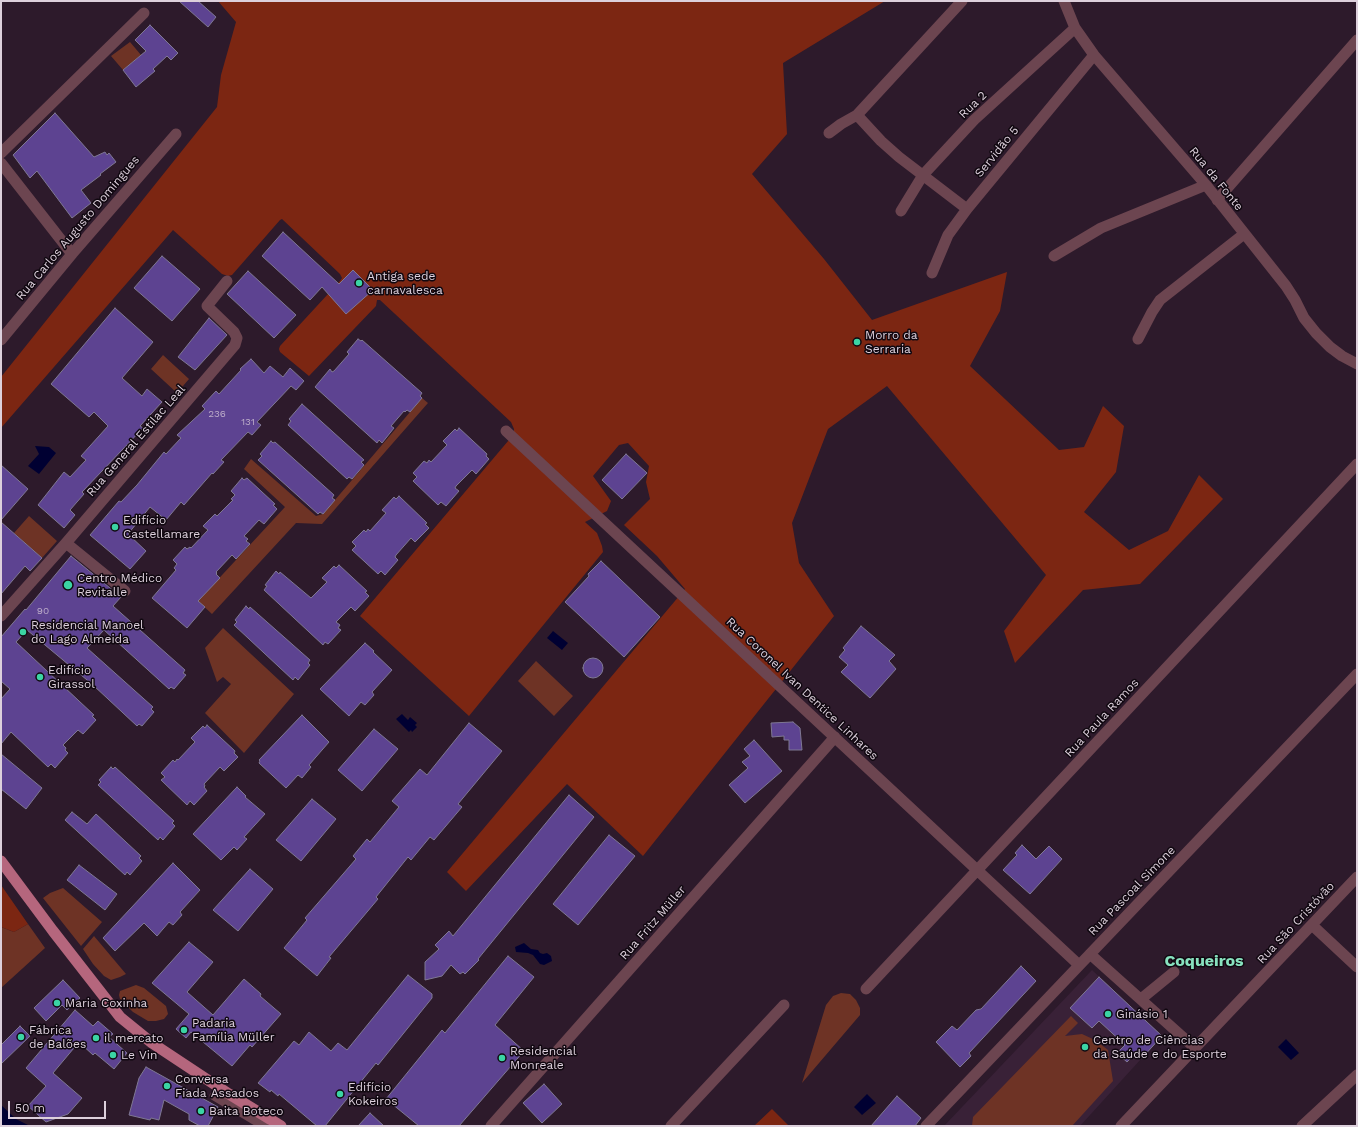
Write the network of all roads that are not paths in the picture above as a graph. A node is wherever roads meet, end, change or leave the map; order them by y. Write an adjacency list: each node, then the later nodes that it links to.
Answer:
1 (962, 1): 7 (street)
2 (1064, 1): 4 (street, Rua da Fonte)
3 (144, 13): 10 (street)
4 (1075, 28): 6 (street, Rua da Fonte); 12 (street, Rua 2)
5 (1357, 40): 14 (street)
6 (1094, 55): 13 (street, Rua da Fonte); 15 (street, Servidão 5)
7 (857, 115): 8 (street); 12 (street)
8 (829, 133)
9 (176, 134): 18 (street, Rua Carlos Augusto Domingues)
10 (1, 153)
11 (1, 163): 18 (street)
12 (923, 175): 15 (street); 16 (street, Rua 2)
13 (1206, 185): 14 (street, Rua da Fonte); 19 (street)
14 (1217, 200): 17 (street, Rua da Fonte)
15 (967, 209): 20 (street, Servidão 5)
16 (901, 210)
17 (1244, 234): 22 (street); 24 (street, Rua da Fonte)
18 (72, 254): 23 (street, Rua Carlos Augusto Domingues)
19 (1054, 256)
20 (932, 273)
21 (226, 281): 27 (street, Rua General Estilac Leal)
22 (1138, 339)
23 (1, 340)
24 (1357, 364)
25 (506, 431): 31 (street, Rua Coronel Ivan Dentice Linhares)
26 (1357, 464): 33 (street, Rua Paula Ramos)
27 (66, 543): 28 (street); 29 (street, Rua General Estilac Leal)
28 (125, 591)
29 (1, 616)
30 (1357, 674): 36 (street, Rua Pascoal Simone)
31 (835, 737): 33 (street, Rua Coronel Ivan Dentice Linhares); 48 (street, Rua Fritz Müller)
32 (1, 862): 47 (main road)
33 (977, 870): 37 (street, Rua Coronel Ivan Dentice Linhares); 40 (street, Rua Paula Ramos)
34 (1357, 877): 35 (street, Rua São Cristóvão)
35 (1312, 925): 38 (street); 43 (street, Rua São Cristóvão)
36 (1090, 954): 37 (street, Rua Pascoal Simone); 41 (street)
37 (1079, 965): 50 (street, Rua Pascoal Simone)
38 (1357, 967)
39 (1174, 972): 41 (street)
40 (866, 989)
41 (1140, 999): 43 (street)
42 (784, 1005): 49 (street)
43 (1195, 1048): 51 (street, Rua São Cristóvão)
44 (1357, 1075): 52 (street)
45 (214, 1096): 46 (street)
46 (264, 1126)
47 (281, 1126)
48 (491, 1126)
49 (671, 1126)
50 (926, 1126)
51 (1121, 1126)
52 (1302, 1126)

